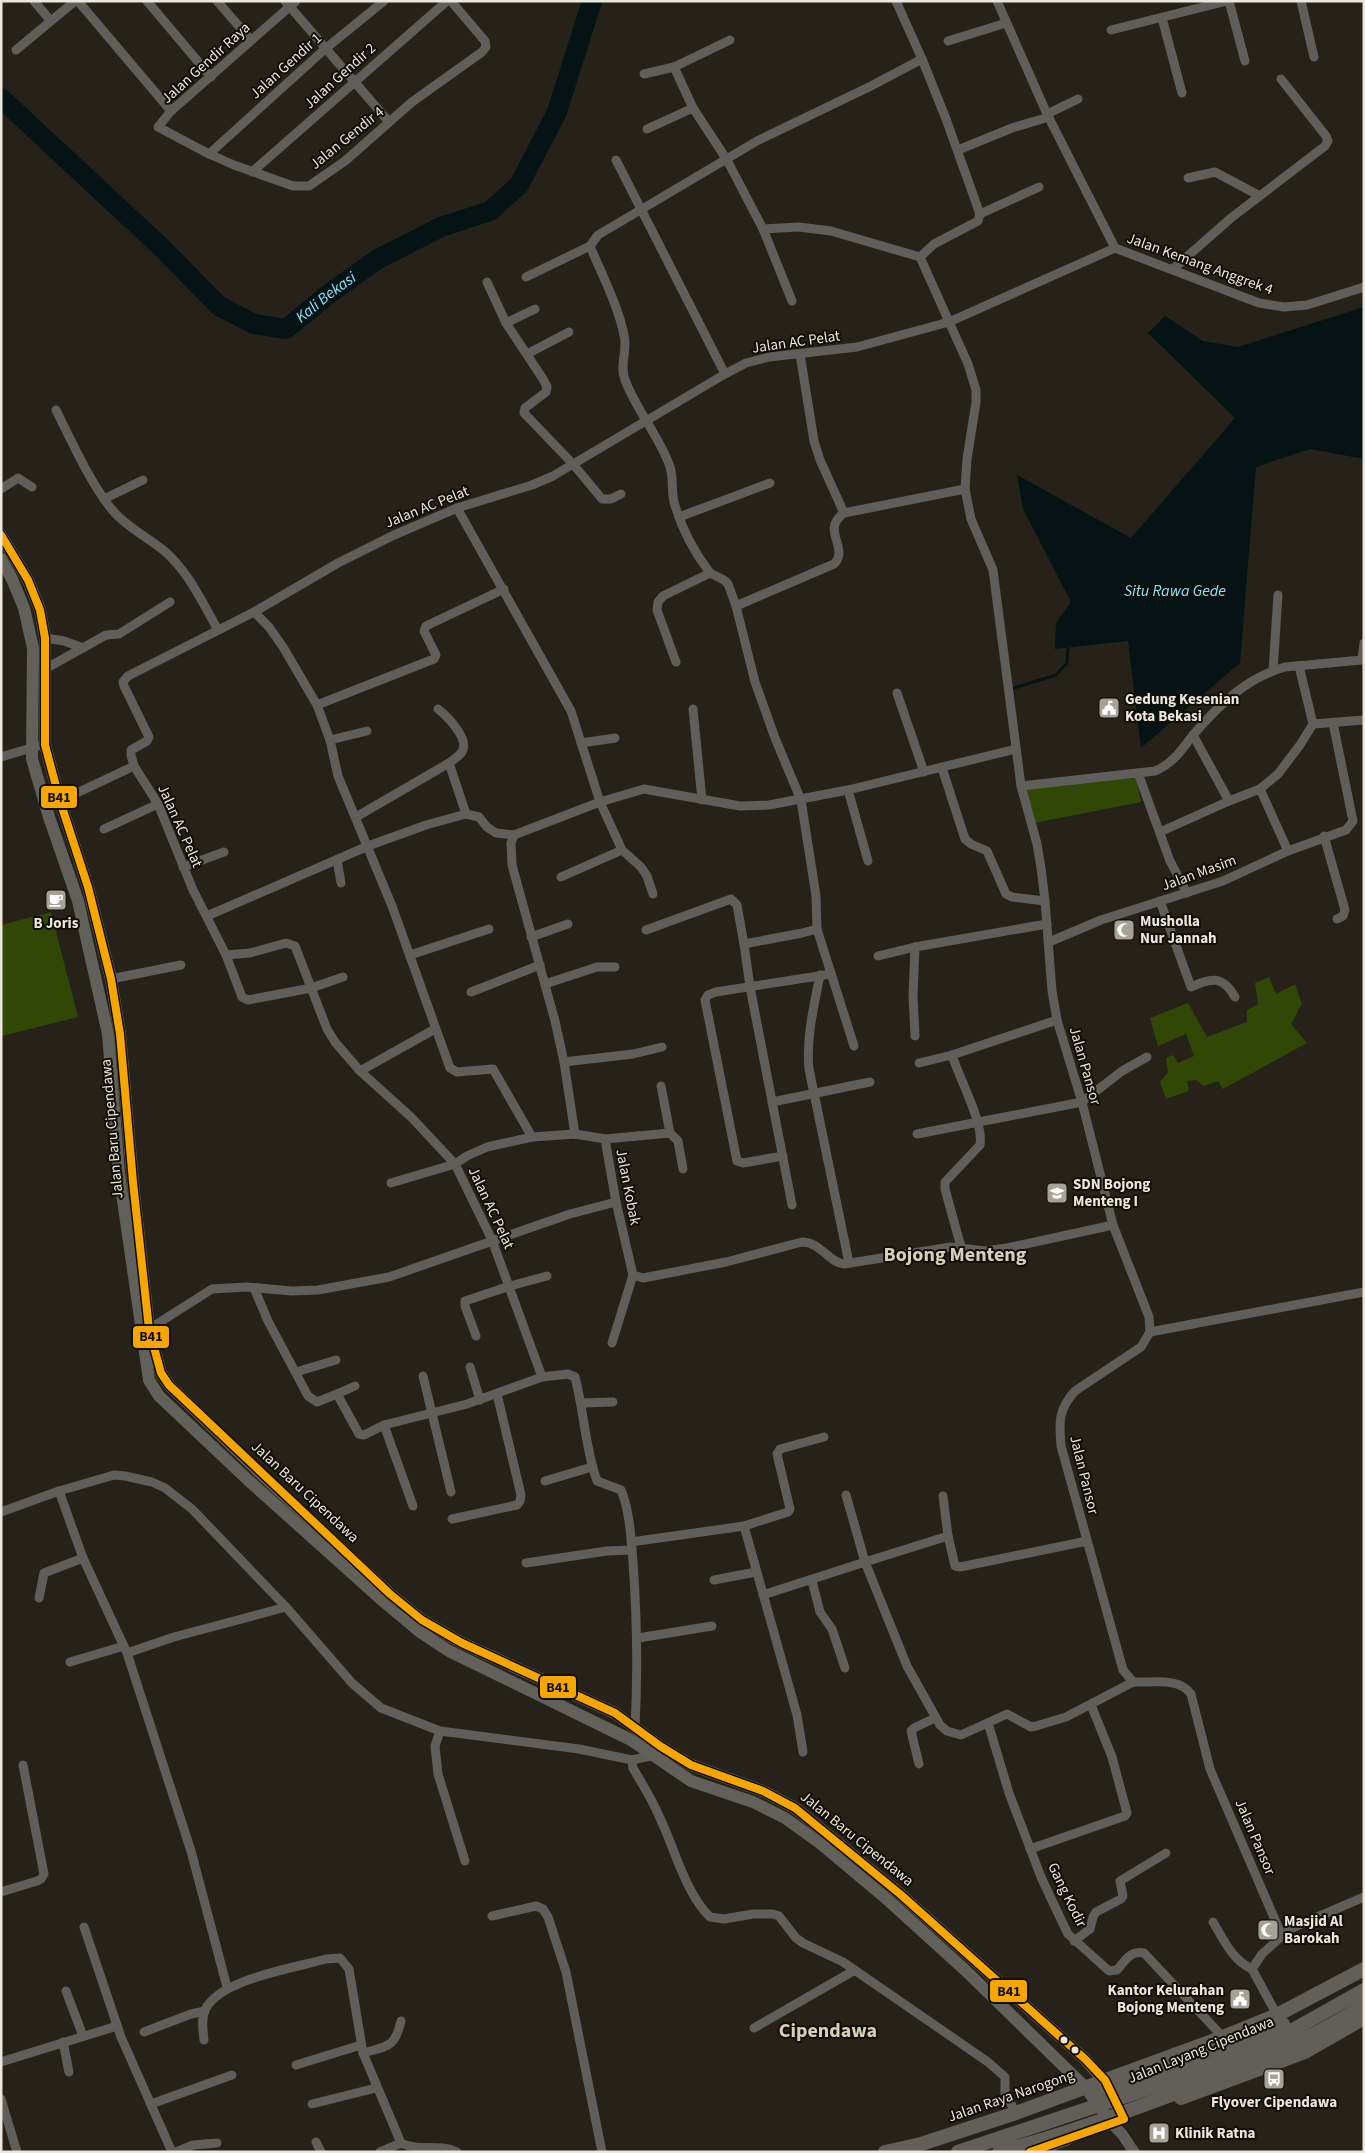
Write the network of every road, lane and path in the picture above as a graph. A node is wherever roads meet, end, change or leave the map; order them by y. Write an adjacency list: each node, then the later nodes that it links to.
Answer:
1 (34, 1): 14 (street)
2 (76, 1): 14 (street); 33 (street)
3 (147, 1): 27 (street)
4 (217, 1): 17 (street)
5 (384, 1): 20 (street, Jalan Gendir 1)
6 (447, 1): 29 (street, Jalan Gendir 2)
7 (451, 1): 35 (street, Jalan Gendir 4)
8 (896, 1): 23 (street)
9 (997, 1): 15 (street)
10 (1228, 1): 13 (street); 24 (street)
11 (1301, 1): 22 (street)
12 (290, 3): 17 (street, Jalan Gendir Raya); 20 (street)
13 (1162, 18): 16 (street); 30 (street)
14 (50, 20): 21 (street)
15 (1006, 23): 19 (street); 34 (street)
16 (1111, 30)
17 (251, 40): 27 (street, Jalan Gendir Raya)
18 (730, 40): 25 (street)
19 (948, 41)
20 (325, 49): 29 (street); 39 (street, Jalan Gendir 1)
21 (16, 50)
22 (1314, 56)
23 (922, 58): 38 (street); 41 (street)
24 (1244, 61)
25 (674, 67): 26 (street); 32 (street)
26 (644, 74)
27 (211, 77): 33 (street, Jalan Gendir Raya)
28 (1281, 80): 45 (street)
29 (354, 84): 35 (street); 42 (street, Jalan Gendir 2)
30 (1182, 93)
31 (1078, 99): 34 (street)
32 (693, 108): 37 (street); 41 (street)
33 (171, 111): 36 (street, Jalan Gendir Raya)
34 (1048, 116): 38 (street); 50 (street)
35 (388, 122): 42 (street, Jalan Gendir 4)
36 (158, 127): 39 (street, Jalan Gendir 4)
37 (647, 129)
38 (958, 150): 47 (street)
39 (209, 154): 42 (street, Jalan Gendir 4)
40 (616, 160): 46 (street)
41 (727, 160): 46 (street); 48 (street)
42 (252, 172)
43 (1188, 178): 45 (street)
44 (1039, 187): 47 (street)
45 (1260, 196): 52 (street)
46 (640, 211): 49 (street); 63 (street)
47 (980, 214): 51 (street)
48 (763, 229): 51 (street); 56 (street)
49 (590, 246): 53 (street); 65 (street)
50 (1115, 248): 52 (street, Jalan Kemang Anggrek 4); 58 (street, Jalan Kemang Anggrek 4)
51 (920, 257): 58 (street, Jalan Pansor)
52 (1173, 269): 55 (street, Jalan Kemang Anggrek 4)
53 (526, 276)
54 (487, 282): 59 (street)
55 (1364, 286)
56 (792, 301)
57 (535, 309): 59 (street)
58 (949, 322): 62 (street, Jalan AC Pelat); 70 (street, Jalan Pansor)
59 (506, 323): 61 (street)
60 (569, 332): 61 (street)
61 (527, 354): 66 (street)
62 (800, 354): 63 (street, Jalan AC Pelat); 75 (street)
63 (725, 374): 65 (street, Jalan AC Pelat)
64 (56, 410): 73 (street)
65 (647, 419): 66 (street, Jalan AC Pelat); 76 (street)
66 (573, 464): 72 (street); 74 (street, Jalan AC Pelat)
67 (143, 480): 73 (street)
68 (770, 483): 76 (street)
69 (32, 487): 71 (street)
70 (965, 488): 75 (street); 108 (street, Jalan Pansor)
71 (1, 489)
72 (620, 494)
73 (104, 499): 85 (street)
74 (457, 508): 80 (street); 84 (street, Jalan AC Pelat)
75 (844, 513): 83 (street)
76 (679, 516): 79 (street)
77 (1, 535): 86 (main road, Jalan Baru Cipendawa)
78 (1, 559): 107 (main road, Jalan Baru Cipendawa)
79 (710, 573): 83 (street); 90 (street)
80 (504, 589): 95 (street); 105 (street)
81 (1278, 595): 93 (street)
82 (170, 602): 88 (street)
83 (736, 606): 119 (street)
84 (254, 612): 85 (street, Jalan AC Pelat); 95 (street)
85 (218, 630): 111 (street, Jalan AC Pelat)
86 (45, 638): 88 (street); 92 (main road, Jalan Baru Cipendawa)
87 (1364, 643): 89 (street)
88 (83, 648): 92 (street)
89 (1363, 660): 91 (street)
90 (676, 662)
91 (1299, 666): 93 (street); 100 (street)
92 (45, 669): 106 (main road, Jalan Baru Cipendawa)
93 (1273, 671): 102 (street)
94 (897, 693): 113 (street)
95 (317, 705): 104 (street)
96 (438, 709): 110 (street)
97 (693, 709): 118 (street)
98 (1364, 720): 99 (street)
99 (1333, 723): 100 (street); 129 (street, Jalan Masim)
100 (1313, 724): 116 (street)
101 (367, 731): 104 (street)
102 (1193, 735): 114 (street); 121 (street)
103 (615, 738): 105 (street)
104 (330, 740): 125 (street)
105 (581, 743): 122 (street)
106 (45, 745): 107 (street); 120 (main road, Jalan Baru Cipendawa)
107 (31, 748): 109 (street); 161 (main road, Jalan Baru Cipendawa)
108 (1016, 749): 112 (street); 115 (street, Jalan Pansor)
109 (1, 757)
110 (450, 763): 124 (street); 125 (street)
111 (134, 766): 120 (street); 123 (street, Jalan AC Pelat)
112 (942, 768): 113 (street); 141 (street)
113 (924, 772): 117 (street)
114 (1138, 773): 115 (street); 127 (street)
115 (1021, 786): 141 (street, Jalan Pansor)
116 (1260, 789): 121 (street); 132 (street)
117 (848, 790): 119 (street); 135 (street)
118 (702, 800): 119 (street); 122 (street)
119 (801, 800): 147 (street)
120 (60, 801): 157 (main road, Jalan Baru Cipendawa)
121 (1228, 801): 127 (street)
122 (600, 802): 128 (street); 131 (street)
123 (158, 804): 126 (street); 136 (street, Jalan AC Pelat)
124 (466, 814): 128 (street); 130 (street)
125 (356, 817): 130 (street)
126 (104, 829)
127 (1160, 832): 139 (street)
128 (514, 835): 150 (street)
129 (1324, 836): 132 (street, Jalan Masim); 144 (street)
130 (368, 846): 134 (street); 154 (street)
131 (622, 850): 137 (street); 140 (street)
132 (1288, 851): 139 (street, Jalan Masim)
133 (224, 852): 136 (street)
134 (338, 860): 138 (street); 143 (street)
135 (868, 861)
136 (183, 867): 143 (street, Jalan AC Pelat)
137 (562, 877)
138 (342, 883)
139 (1186, 893): 142 (street, Jalan Masim)
140 (653, 894)
141 (1045, 901): 146 (street, Jalan Pansor)
142 (1160, 902): 151 (street, Jalan Masim); 170 (street)
143 (207, 916): 155 (street, Jalan AC Pelat)
144 (1338, 918)
145 (568, 924): 150 (street)
146 (1047, 924): 151 (street, Jalan Pansor); 153 (street)
147 (817, 928): 152 (street); 162 (street)
148 (489, 929): 154 (street)
149 (646, 930): 152 (street)
150 (531, 937): 159 (street)
151 (1049, 942): 171 (street, Jalan Pansor)
152 (744, 944): 167 (street)
153 (915, 947): 156 (street); 173 (street)
154 (410, 955): 172 (street)
155 (226, 956): 168 (street); 168 (street, Jalan AC Pelat)
156 (878, 956)
157 (108, 964): 161 (main road); 165 (main road, Jalan Baru Cipendawa)
158 (181, 965): 165 (street)
159 (540, 965): 166 (street); 169 (street)
160 (615, 967): 166 (street)
161 (93, 968): 226 (main road, Jalan Baru Cipendawa)
162 (831, 974): 163 (street); 174 (street)
163 (820, 975): 167 (street); 183 (street)
164 (343, 977): 168 (street)
165 (111, 979): 207 (main road, Jalan Baru Cipendawa)
166 (545, 984): 178 (street)
167 (750, 987): 184 (street); 192 (street)
168 (311, 988): 180 (street, Jalan AC Pelat)
169 (471, 992)
170 (1235, 997)
171 (1057, 1020): 176 (street); 185 (street, Jalan Pansor)
172 (436, 1029): 180 (street); 190 (street)
173 (915, 1036)
174 (854, 1046)
175 (662, 1048): 178 (street)
176 (952, 1055): 179 (street); 186 (street)
177 (1147, 1057): 185 (street)
178 (564, 1062): 188 (street)
179 (919, 1063)
180 (360, 1071): 193 (street, Jalan AC Pelat)
181 (870, 1082): 183 (street)
182 (661, 1086): 187 (street)
183 (816, 1093): 184 (street); 201 (street)
184 (772, 1102): 192 (street)
185 (1082, 1102): 186 (street); 198 (street, Jalan Pansor)
186 (978, 1122): 189 (street); 200 (street)
187 (670, 1132): 191 (street); 194 (street)
188 (575, 1134): 190 (street, Jalan Kobak); 191 (street, Jalan Kobak)
189 (917, 1134)
190 (532, 1137): 193 (street, Jalan Kobak)
191 (605, 1139): 196 (street, Jalan Kobak)
192 (783, 1156): 197 (street)
193 (455, 1164): 195 (street, Jalan Kobak); 199 (street, Jalan AC Pelat)
194 (682, 1169)
195 (391, 1183)
196 (616, 1202): 199 (street); 202 (street, Jalan Kobak)
197 (792, 1205)
198 (1113, 1225): 200 (street); 208 (street, Jalan Pansor)
199 (492, 1240): 204 (street, Jalan AC Pelat); 205 (street)
200 (960, 1247): 201 (street)
201 (849, 1263): 202 (street)
202 (633, 1275): 210 (street)
203 (548, 1276): 204 (street)
204 (510, 1286): 209 (street); 215 (street, Jalan AC Pelat)
205 (254, 1288): 207 (street); 213 (street)
206 (1364, 1292): 208 (street)
207 (149, 1328): 226 (main road, Jalan Baru Cipendawa)
208 (1150, 1332): 237 (street, Jalan Pansor)
209 (476, 1336)
210 (612, 1343)
211 (336, 1360): 213 (street)
212 (470, 1367): 219 (street)
213 (296, 1372): 217 (street)
214 (423, 1376): 222 (street)
215 (542, 1377): 218 (street); 221 (street)
216 (355, 1386): 217 (street)
217 (337, 1394): 223 (street)
218 (497, 1394): 219 (street); 234 (street)
219 (480, 1400): 222 (street)
220 (613, 1402): 221 (street)
221 (582, 1403): 225 (street)
222 (431, 1413): 223 (street); 229 (street)
223 (384, 1425): 232 (street)
224 (824, 1437): 235 (street)
225 (592, 1467): 227 (street); 238 (street)
226 (252, 1475): 246 (main road, Jalan Baru Cipendawa)
227 (545, 1481)
228 (59, 1491): 233 (street); 239 (street); 248 (street)
229 (451, 1492)
230 (846, 1495): 240 (street)
231 (943, 1496): 236 (street)
232 (413, 1506)
233 (1, 1512)
234 (452, 1519)
235 (744, 1526): 238 (street); 242 (street)
236 (948, 1536): 237 (street); 240 (street)
237 (1087, 1541): 254 (street, Jalan Pansor)
238 (631, 1546): 241 (street); 250 (street)
239 (83, 1558): 247 (street); 251 (street)
240 (865, 1562): 244 (street); 256 (street)
241 (526, 1563)
242 (756, 1572): 243 (street); 245 (street)
243 (714, 1580)
244 (812, 1581): 245 (street); 253 (street)
245 (763, 1595): 261 (street)
246 (386, 1597): 258 (main road, Jalan Baru Cipendawa); 260 (main road, Jalan Baru Cipendawa)
247 (39, 1598)
248 (286, 1608): 251 (street); 259 (street)
249 (712, 1626): 250 (street)
250 (638, 1638): 258 (street)
251 (126, 1649): 252 (street); 280 (street)
252 (70, 1662)
253 (845, 1668)
254 (1132, 1682): 255 (street); 273 (street, Jalan Pansor)
255 (1090, 1706): 257 (street); 265 (street)
256 (935, 1718): 257 (street); 263 (street)
257 (988, 1723): 265 (street, Gang Kodir)
258 (635, 1727): 260 (main road, Jalan Baru Cipendawa)
259 (440, 1731): 262 (street); 267 (street)
260 (657, 1751): 262 (street); 275 (main road, Jalan Baru Cipendawa); 279 (main road, Jalan Baru Cipendawa)
261 (802, 1752)
262 (632, 1760): 278 (street)
263 (919, 1764)
264 (23, 1766): 268 (street)
265 (1030, 1849): 274 (street, Gang Kodir)
266 (1166, 1853): 274 (street)
267 (465, 1861)
268 (1, 1892)
269 (1364, 1897): 273 (street)
270 (492, 1916): 320 (street)
271 (1214, 1922): 276 (street)
272 (84, 1927): 288 (street)
273 (1282, 1936): 276 (street)
274 (1074, 1941): 292 (street, Gang Kodir)
275 (973, 1959): 279 (main road); 301 (main road, Jalan Baru Cipendawa)
276 (1252, 1969): 286 (street)
277 (1364, 1969): 286 (main road, Jalan Raya Narogong)
278 (855, 1970): 289 (street); 308 (street)
279 (965, 1970): 303 (main road, Jalan Baru Cipendawa)
280 (227, 1987): 284 (street); 295 (street)
281 (1364, 1990): 322 (main road, Jalan Layang Cipendawa, bridge)
282 (66, 1991): 291 (street)
283 (1364, 2005): 323 (main road, Jalan Layang Cipendawa, bridge)
284 (204, 2011): 290 (street); 293 (street)
285 (1364, 2018): 296 (main road)
286 (1280, 2020): 292 (main road, Jalan Raya Narogong); 296 (main road); 301 (main road)
287 (401, 2021): 295 (street)
288 (118, 2026): 291 (street); 305 (street)
289 (754, 2028)
290 (144, 2032)
291 (83, 2036): 294 (street)
292 (1224, 2037): 301 (main road, Jalan Raya Narogong)
293 (204, 2040)
294 (63, 2042): 297 (street); 299 (street)
295 (362, 2049): 298 (street); 302 (street)
296 (1305, 2052): 309 (main road)
297 (1, 2062)
298 (296, 2065)
299 (69, 2072)
300 (232, 2075): 305 (street)
301 (1108, 2085): 303 (main road, Jalan Raya Narogong); 309 (main road, Jalan Baru Cipendawa)
302 (376, 2088): 306 (street); 313 (street)
303 (1086, 2088): 307 (main road, Jalan Baru Cipendawa); 308 (main road, Jalan Raya Narogong)
304 (1, 2099): 314 (street)
305 (151, 2104): 315 (street)
306 (312, 2104)
307 (1102, 2108): 309 (main road); 310 (main road)
308 (1016, 2113): 310 (main road, Jalan Raya Narogong)
309 (1118, 2117): 324 (main road); 325 (street)
310 (988, 2122): 321 (main road, Jalan Raya Narogong)
311 (316, 2142): 317 (street)
312 (217, 2143): 316 (street)
313 (401, 2144): 318 (street); 319 (street)
314 (17, 2152)
315 (172, 2152)
316 (176, 2152)
317 (321, 2152)
318 (380, 2152)
319 (457, 2152)
320 (602, 2152)
321 (885, 2152)
322 (958, 2152)
323 (999, 2152)
324 (1030, 2152)
325 (1134, 2152)

